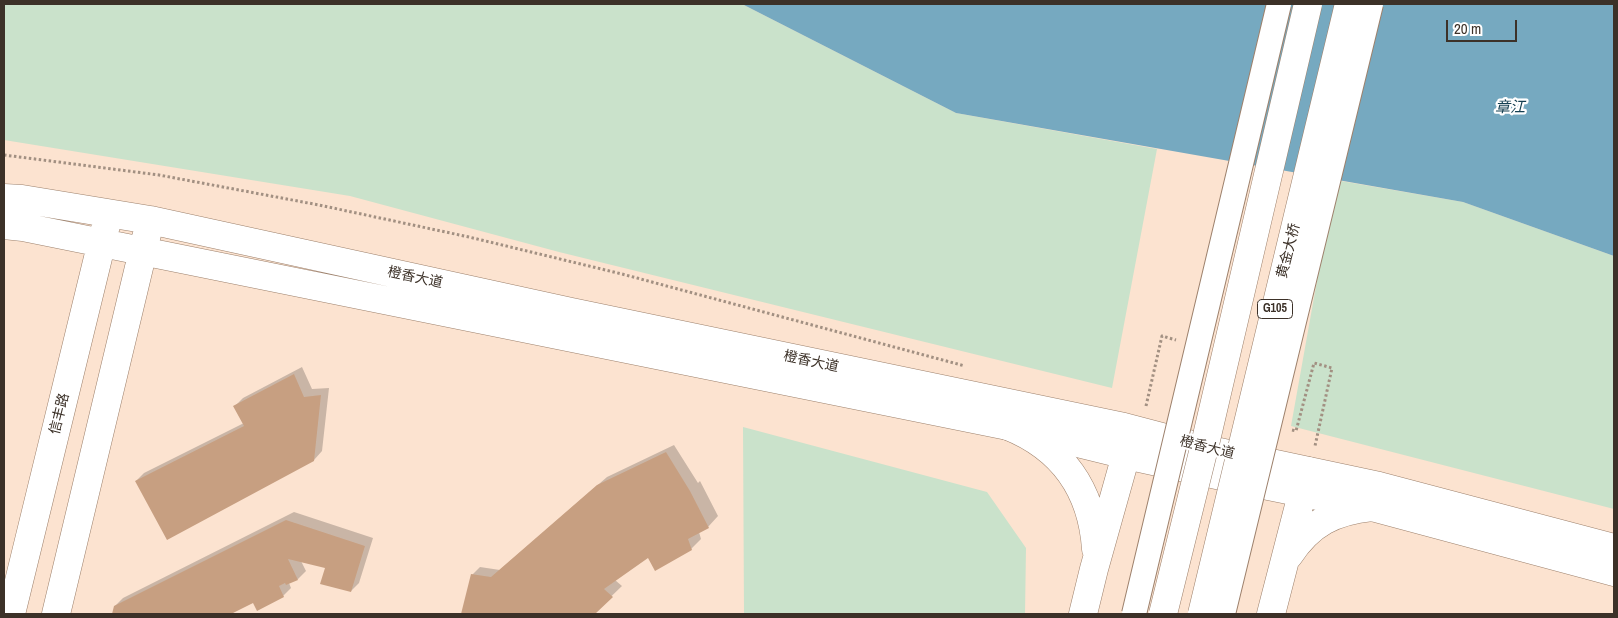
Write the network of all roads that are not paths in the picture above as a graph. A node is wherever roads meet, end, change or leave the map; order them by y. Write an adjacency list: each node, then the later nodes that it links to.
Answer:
1 (1279, 4): 22 (street, bridge)
2 (1308, 4): 23 (main road, G105, bridge)
3 (1349, 4): 24 (main road, 黄金大桥 / G105, bridge)
4 (1370, 4): 25 (street, bridge)
5 (4, 198): 6 (main road, 橙香大道)
6 (108, 214): 7 (main road, 橙香大道); 9 (main road, 信丰路)
7 (150, 220): 10 (main road); 11 (main road, 橙香大道)
8 (4, 225): 9 (main road, 橙香大道)
9 (103, 243): 10 (main road, 橙香大道); 19 (main road, 信丰路)
10 (142, 252): 12 (main road, 橙香大道); 20 (main road)
11 (1136, 424): 12 (main road, 橙香大道); 13 (main road, 橙香大道); 16 (main road)
12 (1008, 426): 16 (main road)
13 (1305, 482): 14 (main road, 橙香大道); 15 (main road, 橙香大道); 17 (main road)
14 (1372, 506): 17 (main road); 18 (main road, 橙香大道)
15 (1614, 548)
16 (1094, 569): 21 (main road)
17 (1281, 572): 26 (main road)
18 (1614, 572)
19 (11, 614)
20 (56, 614)
21 (1083, 614)
22 (1134, 614)
23 (1163, 614)
24 (1202, 614)
25 (1223, 614)
26 (1271, 614)

